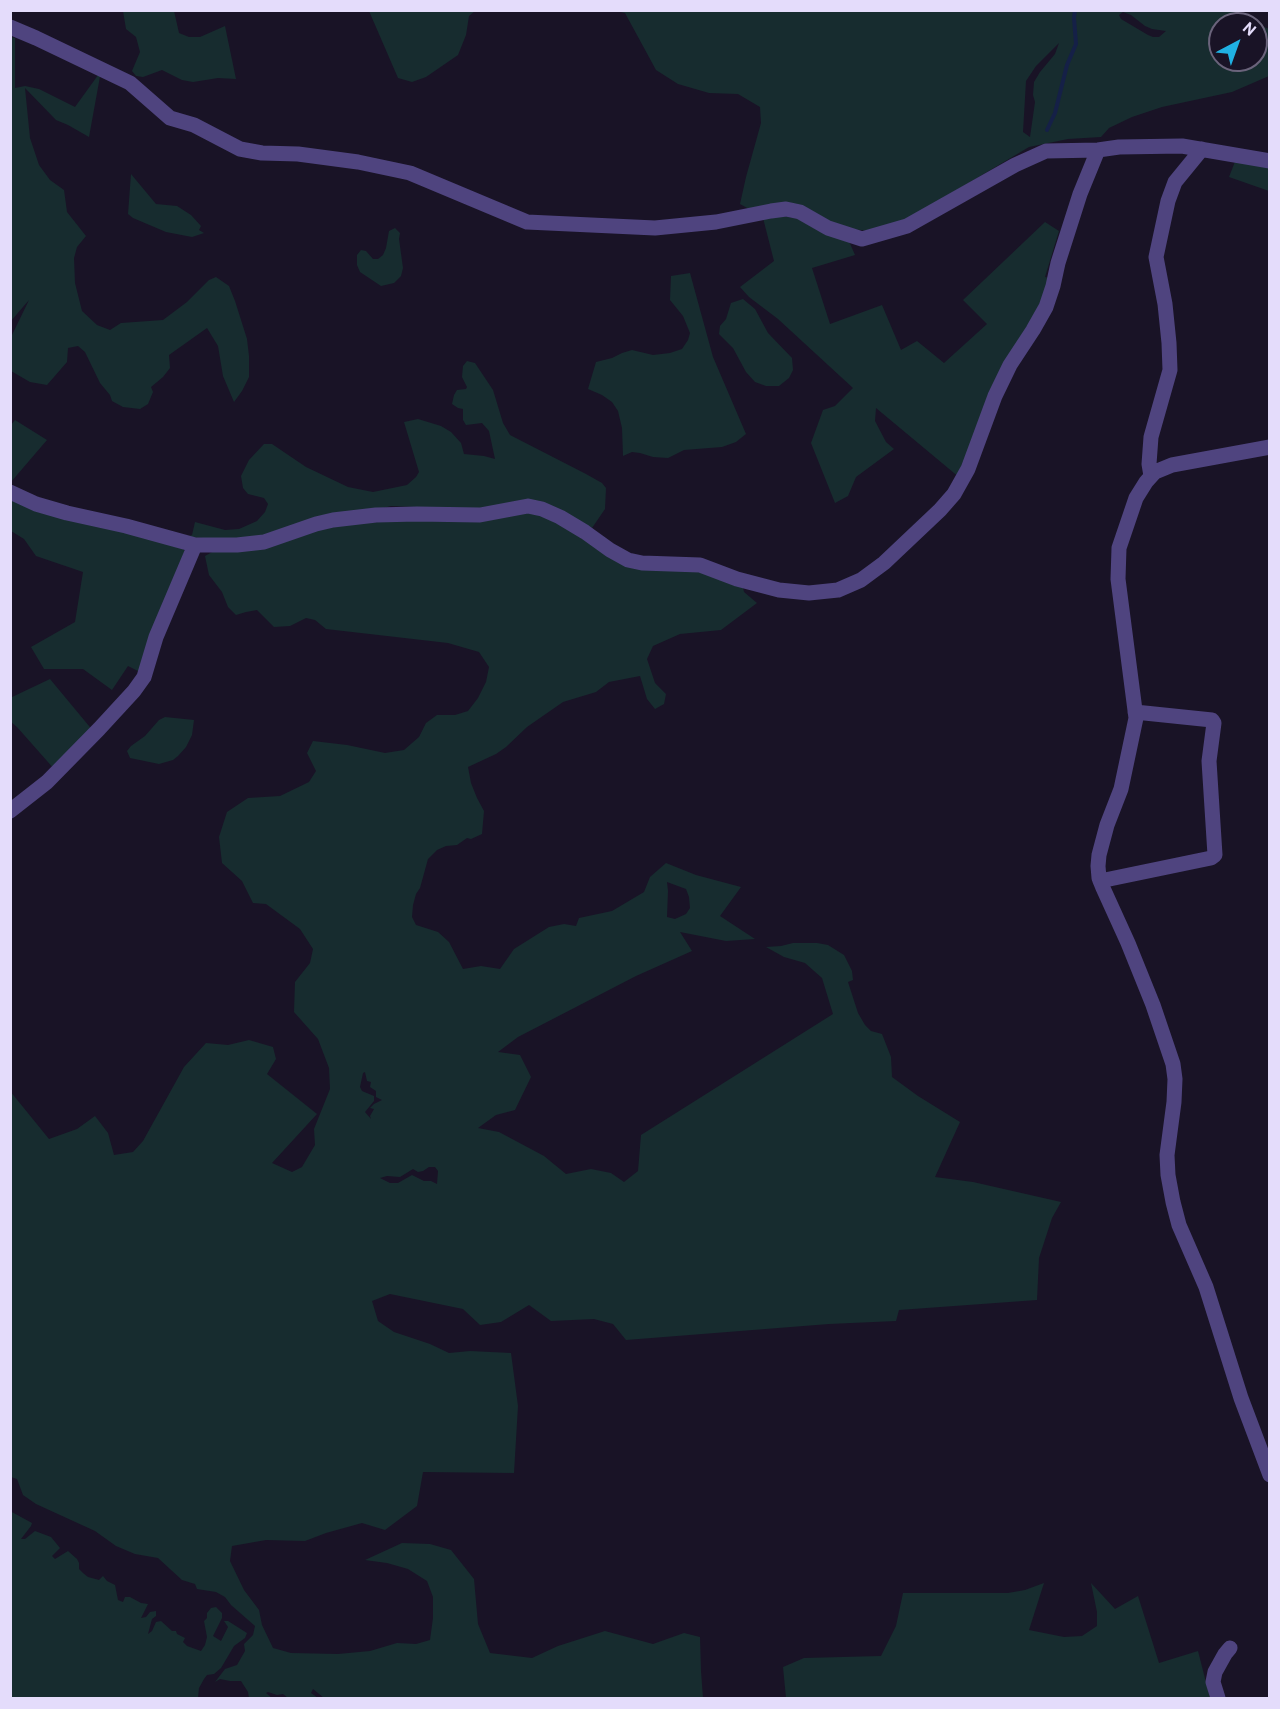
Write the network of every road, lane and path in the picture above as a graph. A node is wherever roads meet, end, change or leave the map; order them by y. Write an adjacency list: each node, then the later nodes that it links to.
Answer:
1 (10, 27): 3 (street)
2 (1202, 149): 3 (street); 4 (street); 6 (street)
3 (1098, 150): 8 (street)
4 (1269, 161)
5 (1269, 447): 6 (street)
6 (1152, 476): 9 (street)
7 (10, 492): 8 (street)
8 (195, 545): 10 (street)
9 (1135, 712): 11 (street); 11 (street)
10 (10, 811)
11 (1100, 881): 12 (street)
12 (1269, 1475)
13 (1230, 1648): 14 (street)
14 (1218, 1698)

